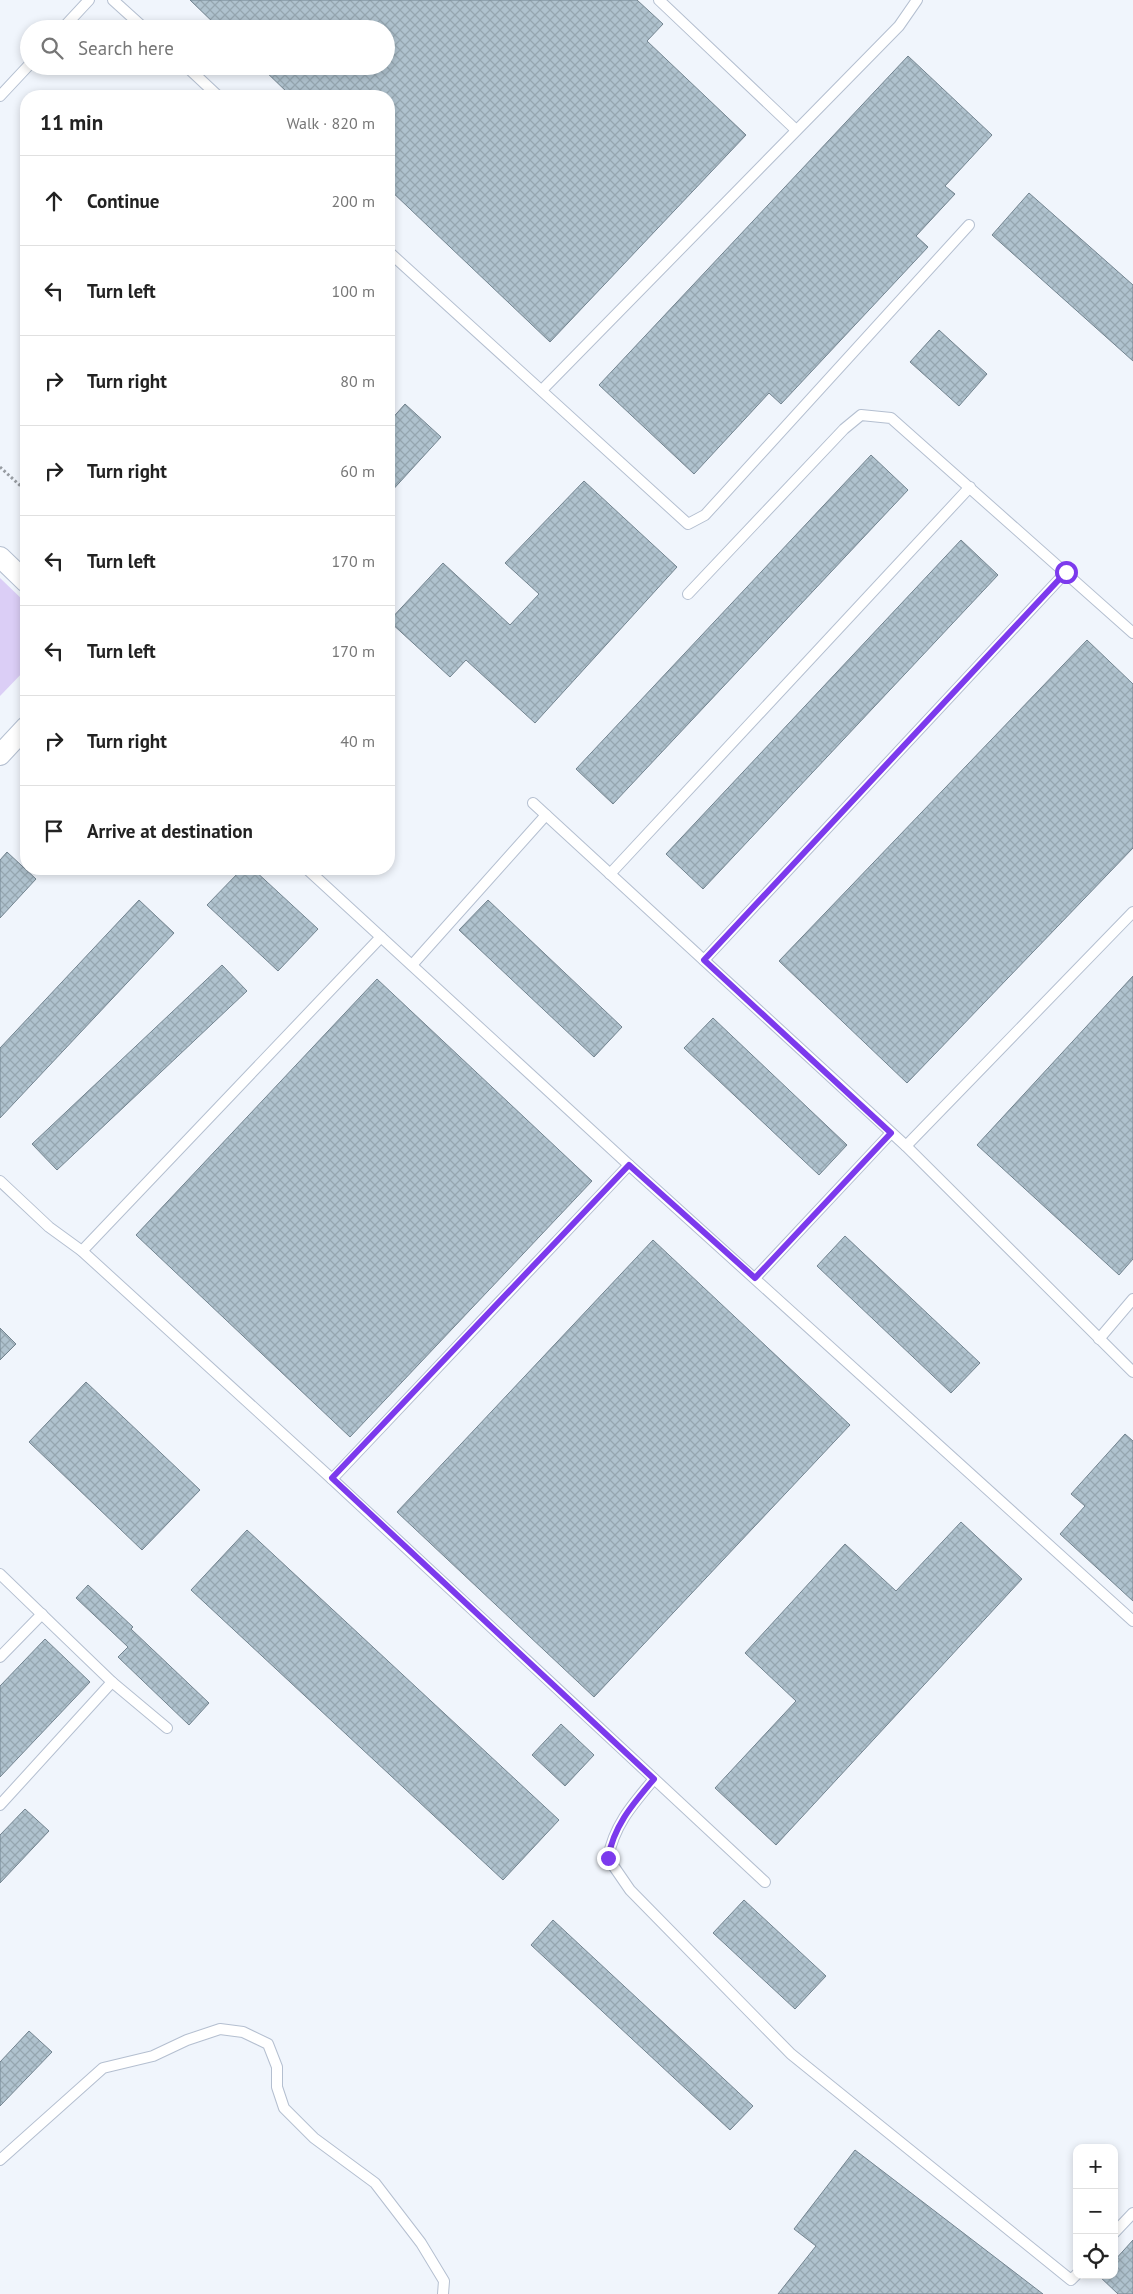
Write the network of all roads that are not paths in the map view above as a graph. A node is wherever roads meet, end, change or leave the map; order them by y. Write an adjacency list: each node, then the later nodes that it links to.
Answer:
1 (89, 0): 5 (lane)
2 (113, 0): 6 (lane)
3 (659, 0): 11 (lane)
4 (917, 0): 11 (lane)
5 (70, 20)
6 (135, 20)
7 (20, 75): 10 (lane)
8 (196, 75): 9 (lane)
9 (212, 90)
10 (0, 96)
11 (796, 130): 14 (lane)
12 (969, 225): 14 (lane)
13 (395, 257): 14 (lane)
14 (542, 390)
15 (970, 487): 17 (lane); 19 (lane); 25 (lane)
16 (0, 557): 18 (street)
17 (1066, 572): 20 (lane); 29 (lane)
18 (20, 576)
19 (688, 594)
20 (1133, 633)
21 (20, 733): 22 (street)
22 (0, 755)
23 (533, 803): 24 (lane)
24 (546, 815): 25 (lane); 30 (lane)
25 (610, 874): 29 (lane)
26 (314, 875): 28 (lane)
27 (1132, 916): 32 (lane)
28 (382, 937): 30 (lane); 35 (lane)
29 (704, 960): 31 (lane)
30 (412, 965): 33 (lane)
31 (891, 1133): 32 (lane); 36 (lane)
32 (906, 1146): 38 (lane)
33 (629, 1165): 36 (lane); 40 (lane)
34 (0, 1181): 35 (lane)
35 (82, 1251): 40 (lane)
36 (755, 1278): 43 (lane)
37 (1133, 1299): 38 (lane)
38 (1099, 1339): 39 (lane)
39 (1133, 1372)
40 (332, 1478): 47 (lane)
41 (0, 1574): 42 (lane)
42 (42, 1614): 44 (lane); 45 (lane)
43 (1133, 1621)
44 (0, 1657)
45 (112, 1682): 46 (lane); 48 (lane)
46 (167, 1728)
47 (654, 1779): 49 (lane); 53 (lane)
48 (0, 1805)
49 (765, 1882)
50 (0, 2160): 54 (lane)
51 (1133, 2213): 52 (lane)
52 (1118, 2230)
53 (1073, 2278)
54 (443, 2294)

